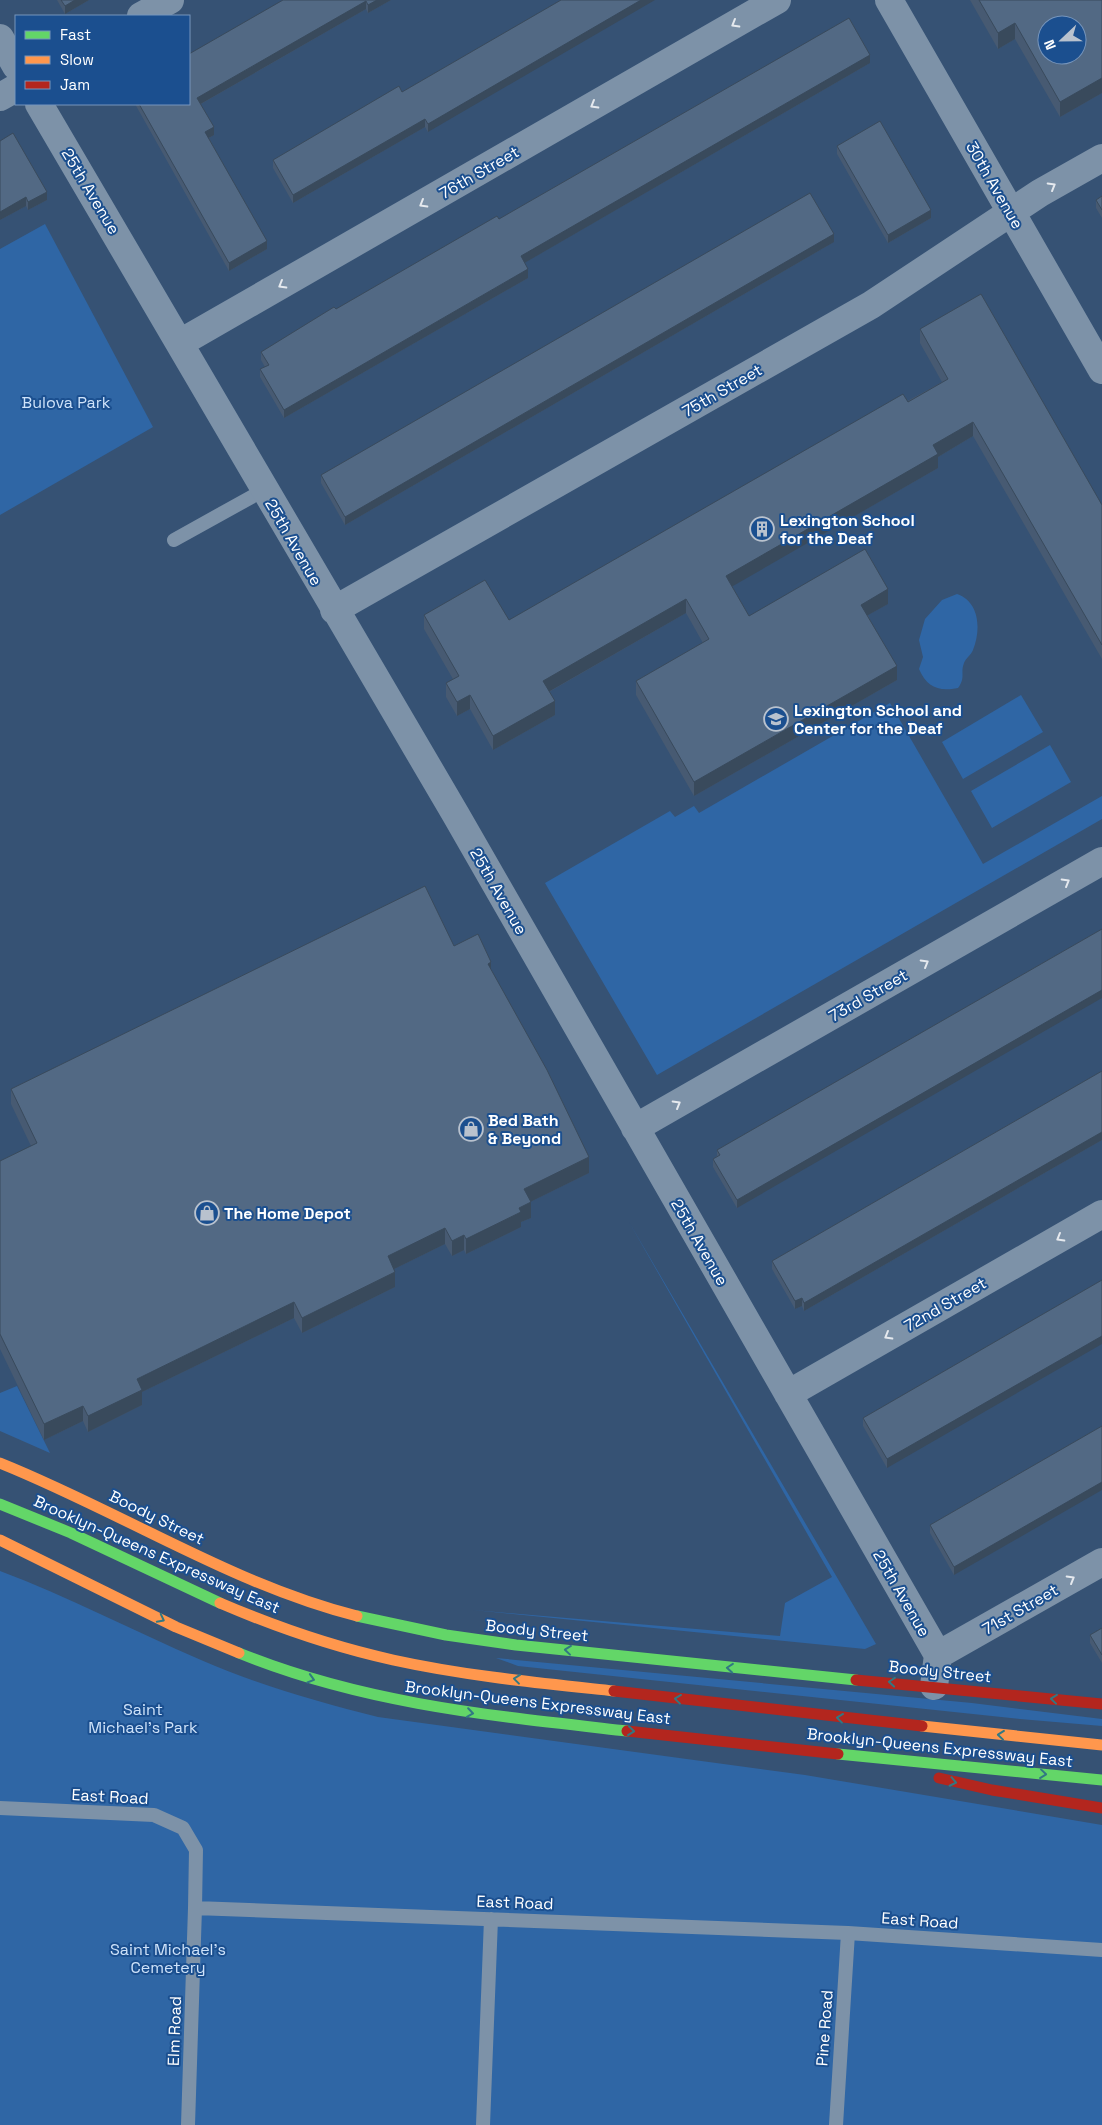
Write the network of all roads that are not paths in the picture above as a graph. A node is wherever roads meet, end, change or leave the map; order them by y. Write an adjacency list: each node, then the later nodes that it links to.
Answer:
1 (170, 0): 4 (street)
2 (777, 0): 12 (street, 76th Street, one-way to 12)
3 (889, 0): 11 (street, 30th Avenue)
4 (143, 15)
5 (0, 38): 6 (street)
6 (15, 64)
7 (15, 89): 8 (street)
8 (0, 97)
9 (40, 105): 12 (street, 25th Avenue)
10 (1102, 158): 11 (street, 75th Street, one-way to 10)
11 (1011, 213): 13 (street, 30th Avenue); 16 (street, 75th Street)
12 (180, 343): 14 (street, 25th Avenue)
13 (1102, 370)
14 (264, 490): 15 (lane); 16 (street, 25th Avenue)
15 (174, 540)
16 (334, 610): 18 (street, 25th Avenue)
17 (1102, 861): 18 (street, 73rd Street, one-way to 17)
18 (635, 1128): 20 (street, 25th Avenue)
19 (1102, 1214): 20 (street, 72nd Street, one-way to 20)
20 (788, 1394): 27 (street, 25th Avenue)
21 (0, 1463): 28 (main road, Boody Street, one-way to 21)
22 (0, 1504): 30 (main road, Brooklyn-Queens Expressway East, one-way to 22)
23 (0, 1540): 26 (main road, Brooklyn-Queens Expressway East)
24 (14, 1560): 26 (main road)
25 (1102, 1562): 27 (street, 71st Street, one-way to 25)
26 (117, 1597): 31 (main road, Brooklyn-Queens Expressway East, one-way to 31)
27 (938, 1655): 28 (street, 25th Avenue)
28 (934, 1686): 29 (main road, Boody Street, one-way to 28)
29 (1102, 1704)
30 (1102, 1745)
31 (820, 1752): 32 (main road, Brooklyn-Queens Expressway East, one-way to 32); 34 (main road, one-way to 34)
32 (1102, 1780)
33 (0, 1808): 35 (lane, East Road)
34 (1102, 1808)
35 (195, 1908): 36 (lane, East Road); 39 (lane, Elm Road)
36 (491, 1919): 37 (lane, East Road); 40 (lane)
37 (848, 1933): 38 (lane, East Road); 41 (lane, Pine Road)
38 (1102, 1950)
39 (188, 2125)
40 (482, 2125)
41 (836, 2125)

